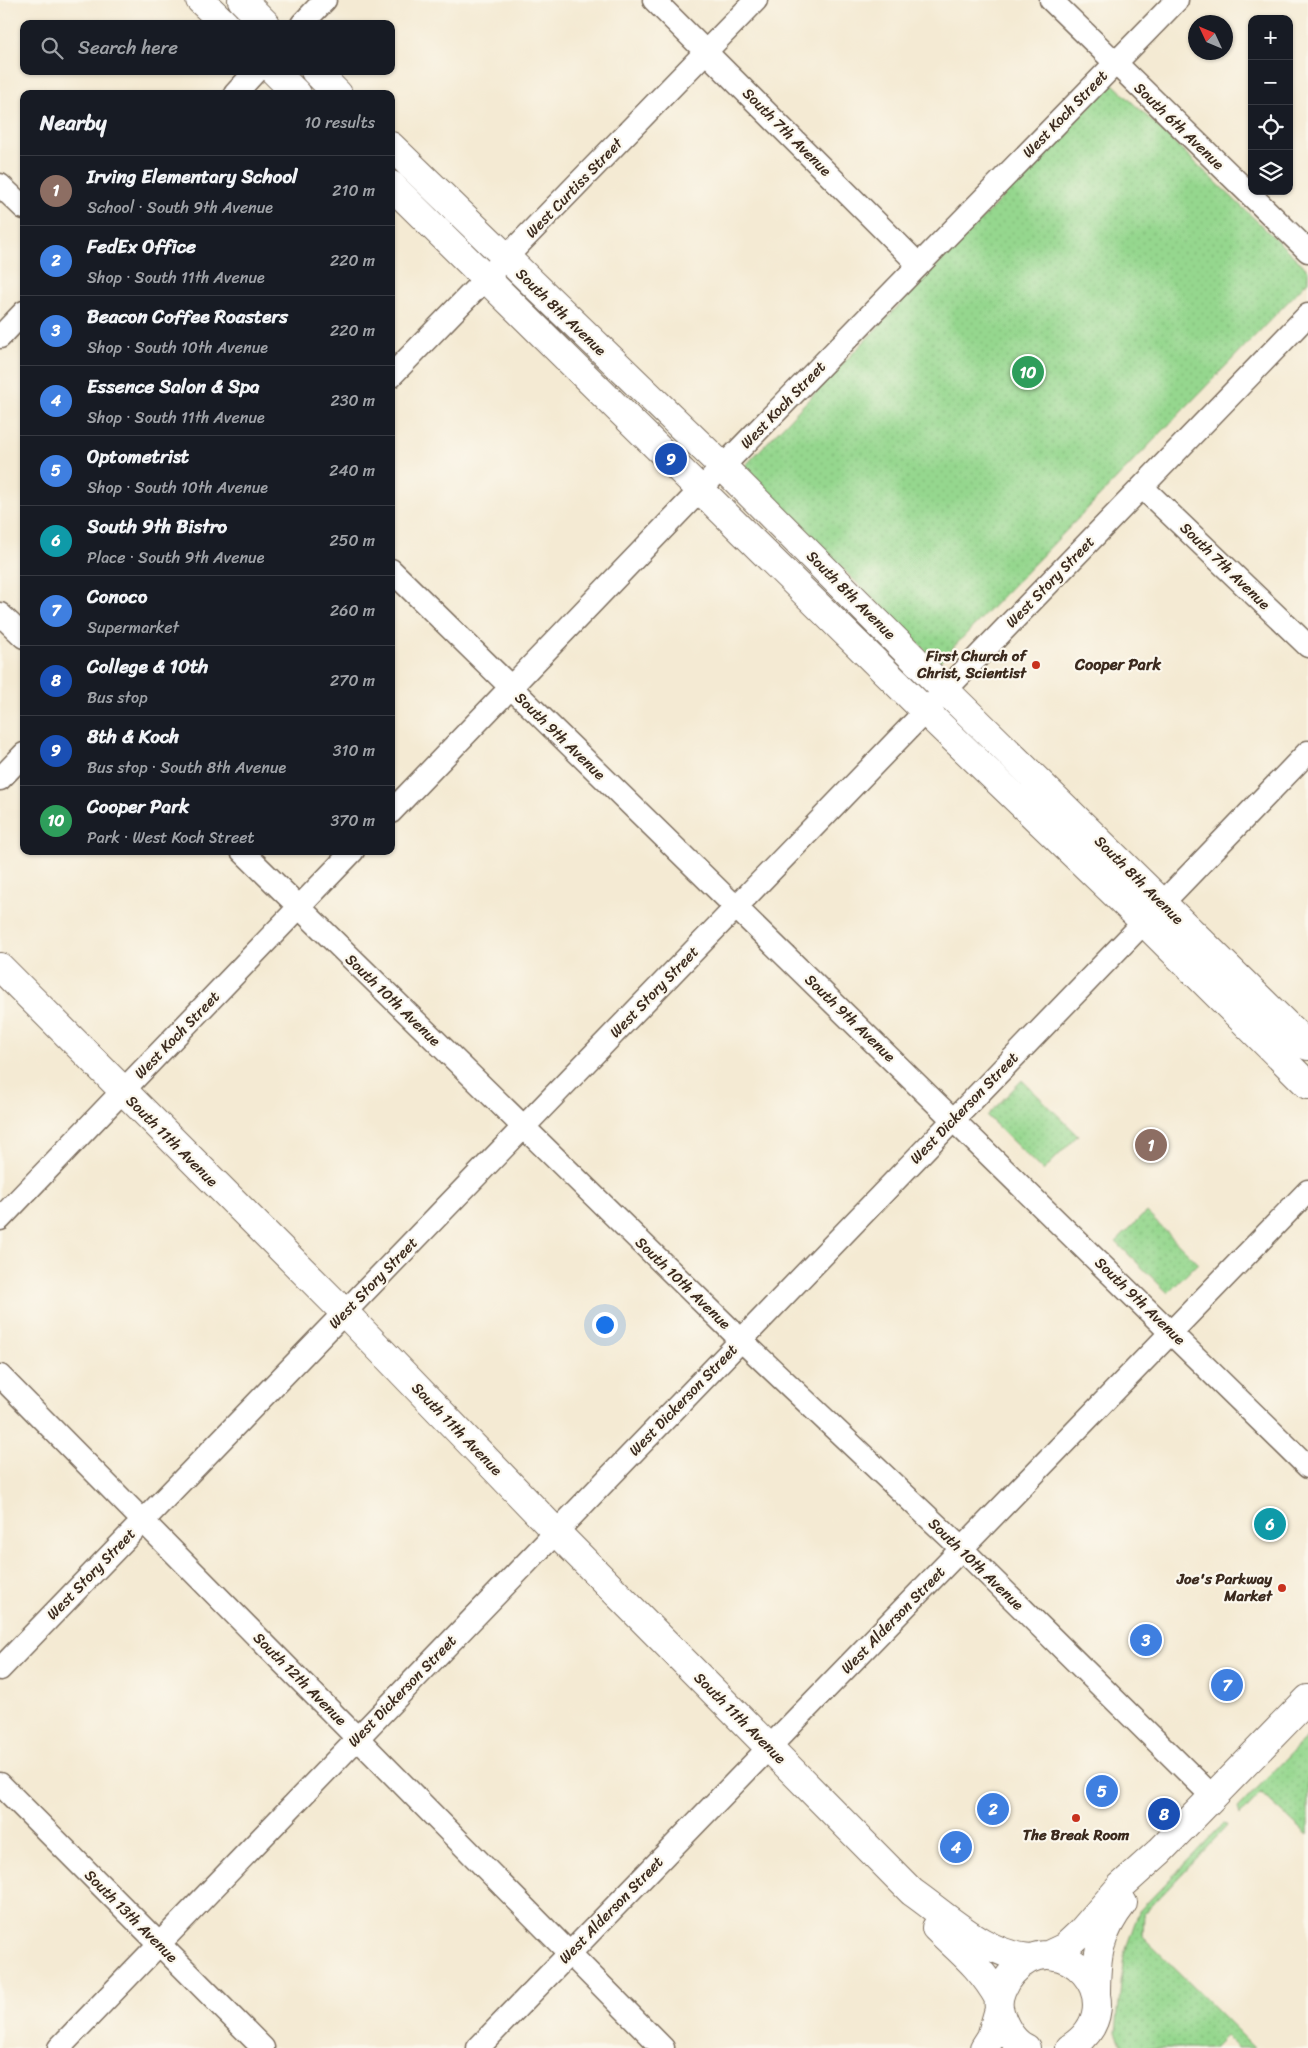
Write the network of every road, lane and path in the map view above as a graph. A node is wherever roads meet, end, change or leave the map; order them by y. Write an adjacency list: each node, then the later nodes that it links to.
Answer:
1 (200, 0): 8 (street)
2 (242, 0): 9 (street)
3 (325, 0): 10 (street)
4 (654, 0): 11 (street, South 7th Avenue)
5 (756, 0): 11 (street, West Curtiss Street)
6 (1051, 0): 12 (street, South 6th Avenue)
7 (1177, 0): 12 (street, West Koch Street)
8 (221, 20)
9 (262, 20)
10 (306, 20)
11 (707, 51): 24 (street, West Curtiss Street); 25 (street, South 7th Avenue)
12 (1114, 64): 23 (street, South 6th Avenue); 25 (street, West Koch Street)
13 (252, 75): 16 (street)
14 (278, 75): 17 (street)
15 (319, 75): 18 (street)
16 (239, 90)
17 (293, 90)
18 (334, 90)
19 (395, 150): 24 (street, South 8th Avenue)
20 (0, 185): 22 (street)
21 (395, 189): 26 (street, South 8th Avenue)
22 (20, 204)
23 (1308, 251)
24 (506, 258): 26 (street, West Curtiss Street); 31 (street, South 8th Avenue)
25 (919, 265): 31 (street, West Koch Street)
26 (487, 278): 30 (street, West Curtiss Street); 33 (street, South 8th Avenue)
27 (1308, 315): 32 (street, West Story Street)
28 (20, 316): 29 (street)
29 (0, 337)
30 (395, 372)
31 (723, 467): 33 (street, West Koch Street); 39 (street, South 8th Avenue)
32 (1142, 487): 37 (street, South 7th Avenue); 39 (street, West Story Street)
33 (702, 488): 38 (street, West Koch Street); 40 (street, South 8th Avenue)
34 (395, 574): 38 (street, South 9th Avenue)
35 (0, 614): 36 (street)
36 (20, 633)
37 (1308, 646)
38 (510, 688): 44 (street, West Koch Street); 47 (street, South 9th Avenue)
39 (945, 690): 40 (street, West Story Street); 49 (street, South 8th Avenue)
40 (925, 710): 47 (street, West Story Street); 49 (street, South 8th Avenue)
41 (1308, 752): 49 (street, West Dickerson Street)
42 (20, 758): 43 (street)
43 (0, 779)
44 (395, 808)
45 (246, 855): 48 (street, South 10th Avenue)
46 (349, 855): 48 (street, West Koch Street)
47 (736, 907): 54 (street, South 9th Avenue); 55 (street, West Story Street)
48 (299, 908): 53 (street, West Koch Street); 55 (street, South 10th Avenue)
49 (1153, 912): 51 (street, South 8th Avenue); 52 (street, South 8th Avenue); 54 (street, West Dickerson Street)
50 (0, 967): 53 (street, South 11th Avenue)
51 (1308, 1046)
52 (1308, 1085)
53 (122, 1092): 57 (street, West Koch Street); 58 (street, South 11th Avenue)
54 (953, 1120): 59 (street, South 9th Avenue); 60 (street, West Dickerson Street)
55 (523, 1127): 58 (street, West Story Street); 60 (street, South 10th Avenue)
56 (1308, 1191): 59 (street, West Alderson Street)
57 (0, 1219)
58 (344, 1312): 63 (street, West Story Street); 64 (street, South 11th Avenue)
59 (1172, 1332): 62 (street, South 9th Avenue); 65 (street, West Alderson Street)
60 (741, 1340): 64 (street, West Dickerson Street); 65 (street, South 10th Avenue)
61 (0, 1376): 63 (street, South 12th Avenue)
62 (1308, 1467)
63 (143, 1521): 66 (street, West Story Street); 68 (street, South 12th Avenue)
64 (556, 1532): 68 (street, West Dickerson Street); 69 (street, South 11th Avenue)
65 (962, 1549): 69 (street, West Alderson Street); 71 (street, South 10th Avenue)
66 (0, 1669)
67 (1308, 1699): 71 (street)
68 (358, 1738): 74 (street, West Dickerson Street); 75 (street, South 12th Avenue)
69 (769, 1748): 73 (street, South 11th Avenue); 75 (street, West Alderson Street)
70 (0, 1784): 74 (street, South 13th Avenue)
71 (1213, 1797): 72 (street)
72 (1160, 1851): 76 (street); 77 (street)
73 (912, 1892): 76 (street, South 11th Avenue); 78 (street, South 11th Avenue)
74 (159, 1944): 80 (street, West Dickerson Street); 81 (street, South 13th Avenue)
75 (570, 1953): 82 (street, West Alderson Street); 83 (street, South 12th Avenue)
76 (1040, 1957): 77 (street, South 11th Avenue); 78 (street)
77 (1096, 1995): 79 (street)
78 (999, 2004): 84 (street); 85 (street, South 11th Avenue)
79 (1093, 2038): 86 (street)
80 (59, 2048)
81 (263, 2048)
82 (478, 2048)
83 (663, 2048)
84 (984, 2048)
85 (1026, 2048)
86 (1070, 2048)

